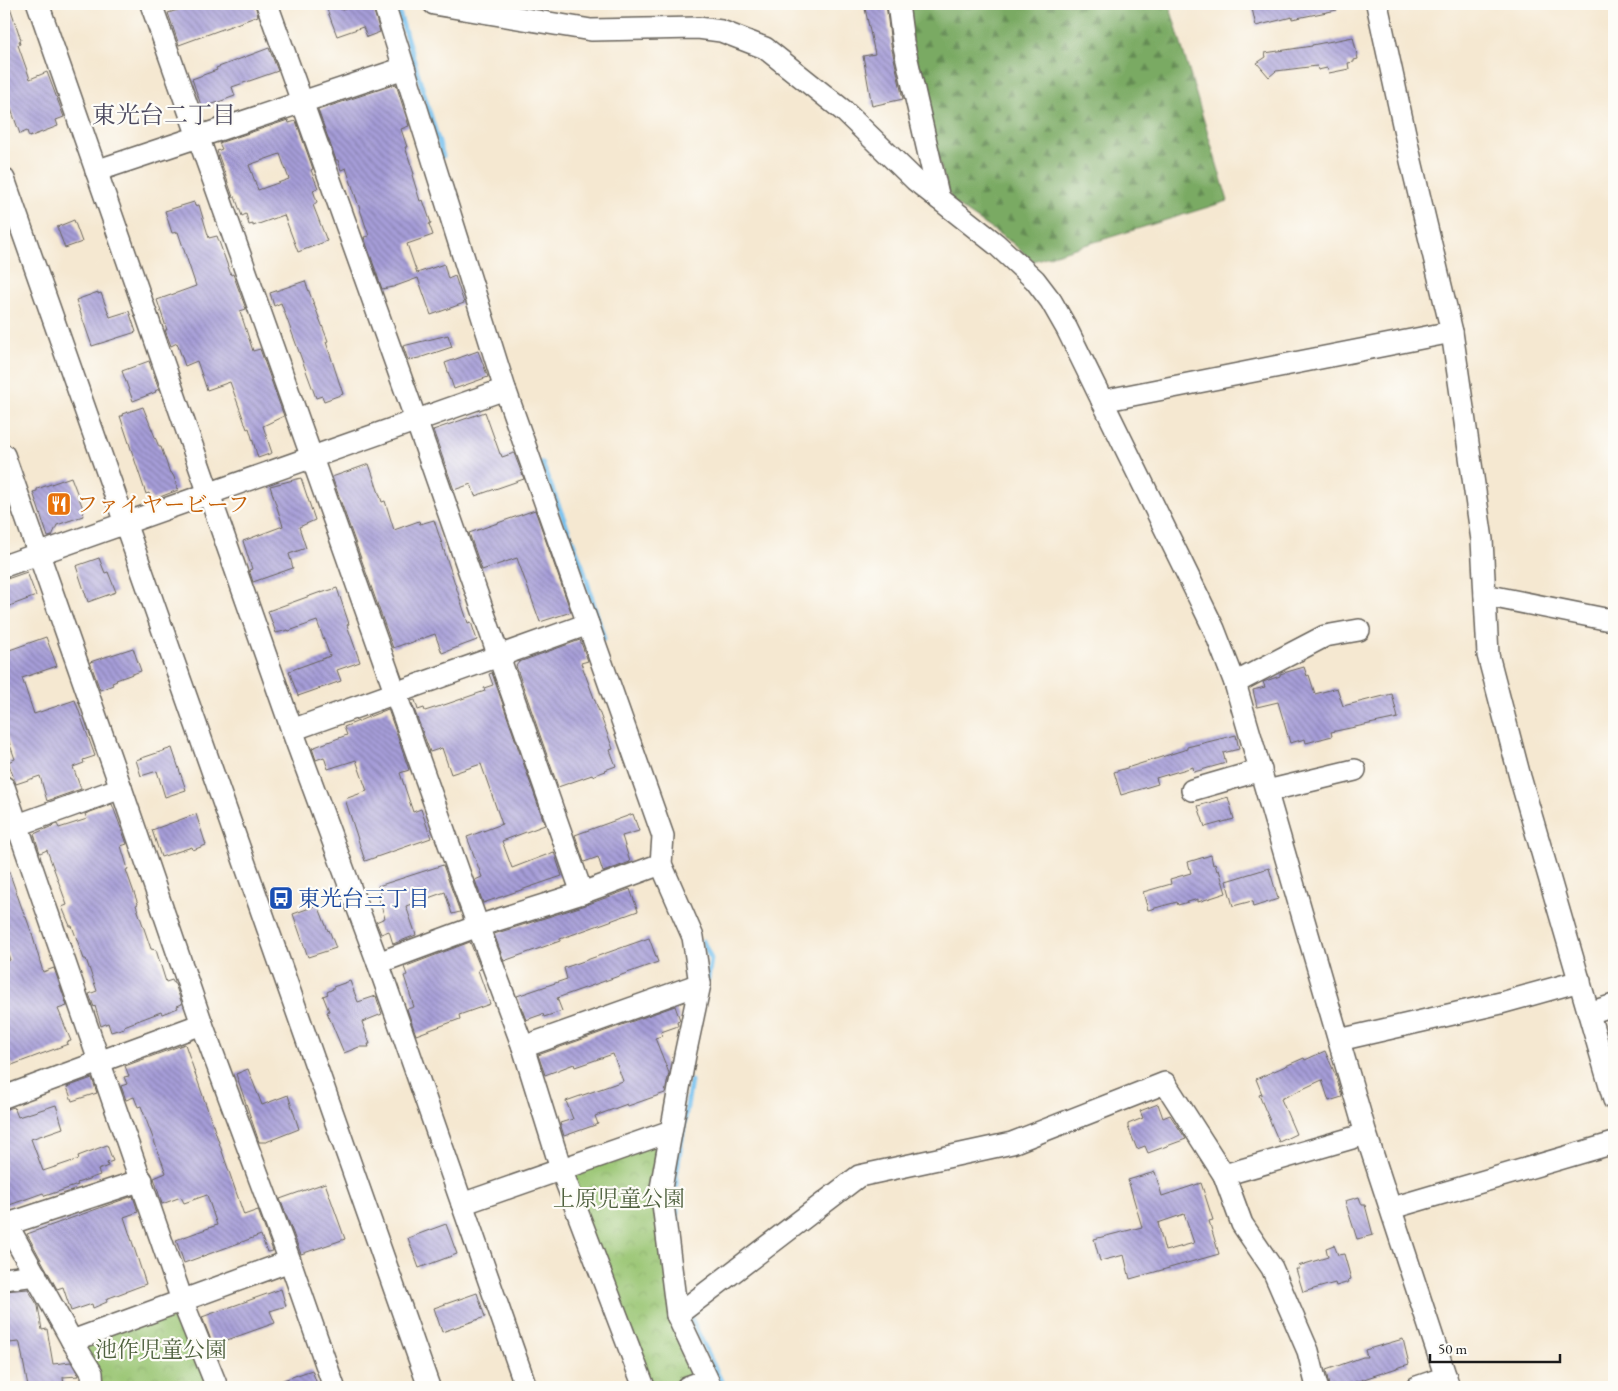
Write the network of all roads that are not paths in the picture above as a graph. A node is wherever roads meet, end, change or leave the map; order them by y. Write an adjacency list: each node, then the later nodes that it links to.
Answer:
1 (38, 4): 11 (street)
2 (151, 4): 10 (street)
3 (267, 4): 9 (street)
4 (384, 4): 8 (street)
5 (434, 4): 13 (street)
6 (898, 4): 13 (street)
7 (1377, 4): 14 (street)
8 (404, 68): 9 (street); 15 (street)
9 (302, 102): 10 (street); 17 (street)
10 (197, 136): 11 (street); 19 (street)
11 (96, 171): 20 (street)
12 (4, 179): 21 (street)
13 (939, 199): 16 (street)
14 (1452, 332): 16 (street); 24 (street)
15 (505, 389): 17 (street); 26 (street)
16 (1102, 402): 29 (street)
17 (416, 420): 19 (street); 28 (street)
18 (4, 455): 22 (street)
19 (312, 457): 20 (street); 30 (street)
20 (209, 494): 21 (street); 31 (street)
21 (124, 523): 22 (street); 73 (street)
22 (39, 554): 23 (street); 35 (street)
23 (4, 566)
24 (1485, 595): 25 (street); 43 (street)
25 (1614, 618)
26 (588, 624): 28 (street); 39 (street)
27 (1360, 630): 29 (street)
28 (498, 656): 30 (street); 40 (street)
29 (1235, 683): 32 (street)
30 (396, 694): 31 (street); 41 (street)
31 (292, 730): 42 (street)
32 (1261, 770): 36 (street); 37 (street)
33 (1355, 770): 37 (street)
34 (4, 787): 38 (street)
35 (121, 788): 38 (street); 47 (street)
36 (1192, 790)
37 (1267, 791): 48 (street)
38 (10, 827): 50 (street)
39 (661, 864): 40 (street); 44 (street)
40 (582, 893): 41 (street)
41 (478, 926): 42 (street); 49 (street)
42 (378, 963): 59 (street)
43 (1580, 981): 46 (street); 48 (street)
44 (700, 984): 49 (street); 53 (street)
45 (1614, 1005): 46 (street)
46 (1589, 1013): 52 (street)
47 (202, 1024): 50 (street); 62 (street)
48 (1339, 1040): 54 (street)
49 (523, 1047): 56 (street)
50 (100, 1063): 51 (street); 58 (street)
51 (4, 1097)
52 (1614, 1100)
53 (671, 1131): 56 (street); 66 (street)
54 (1366, 1134): 57 (street); 60 (street)
55 (1614, 1143): 60 (street)
56 (562, 1169): 59 (street); 75 (street)
57 (1224, 1175): 66 (street); 77 (street)
58 (142, 1180): 61 (street); 65 (street)
59 (462, 1204): 74 (street)
60 (1392, 1208): 68 (street)
61 (6, 1222): 63 (street)
62 (290, 1261): 65 (street); 72 (street)
63 (36, 1275): 64 (street); 67 (street)
64 (4, 1279)
65 (182, 1300): 67 (street); 71 (street)
66 (676, 1315): 69 (street)
67 (72, 1341): 70 (street)
68 (1448, 1382): 78 (street)
69 (708, 1384): 76 (street)
70 (93, 1387)
71 (216, 1387)
72 (334, 1387)
73 (429, 1387)
74 (526, 1387)
75 (644, 1387)
76 (686, 1387)
77 (1317, 1387)
78 (1417, 1387)

